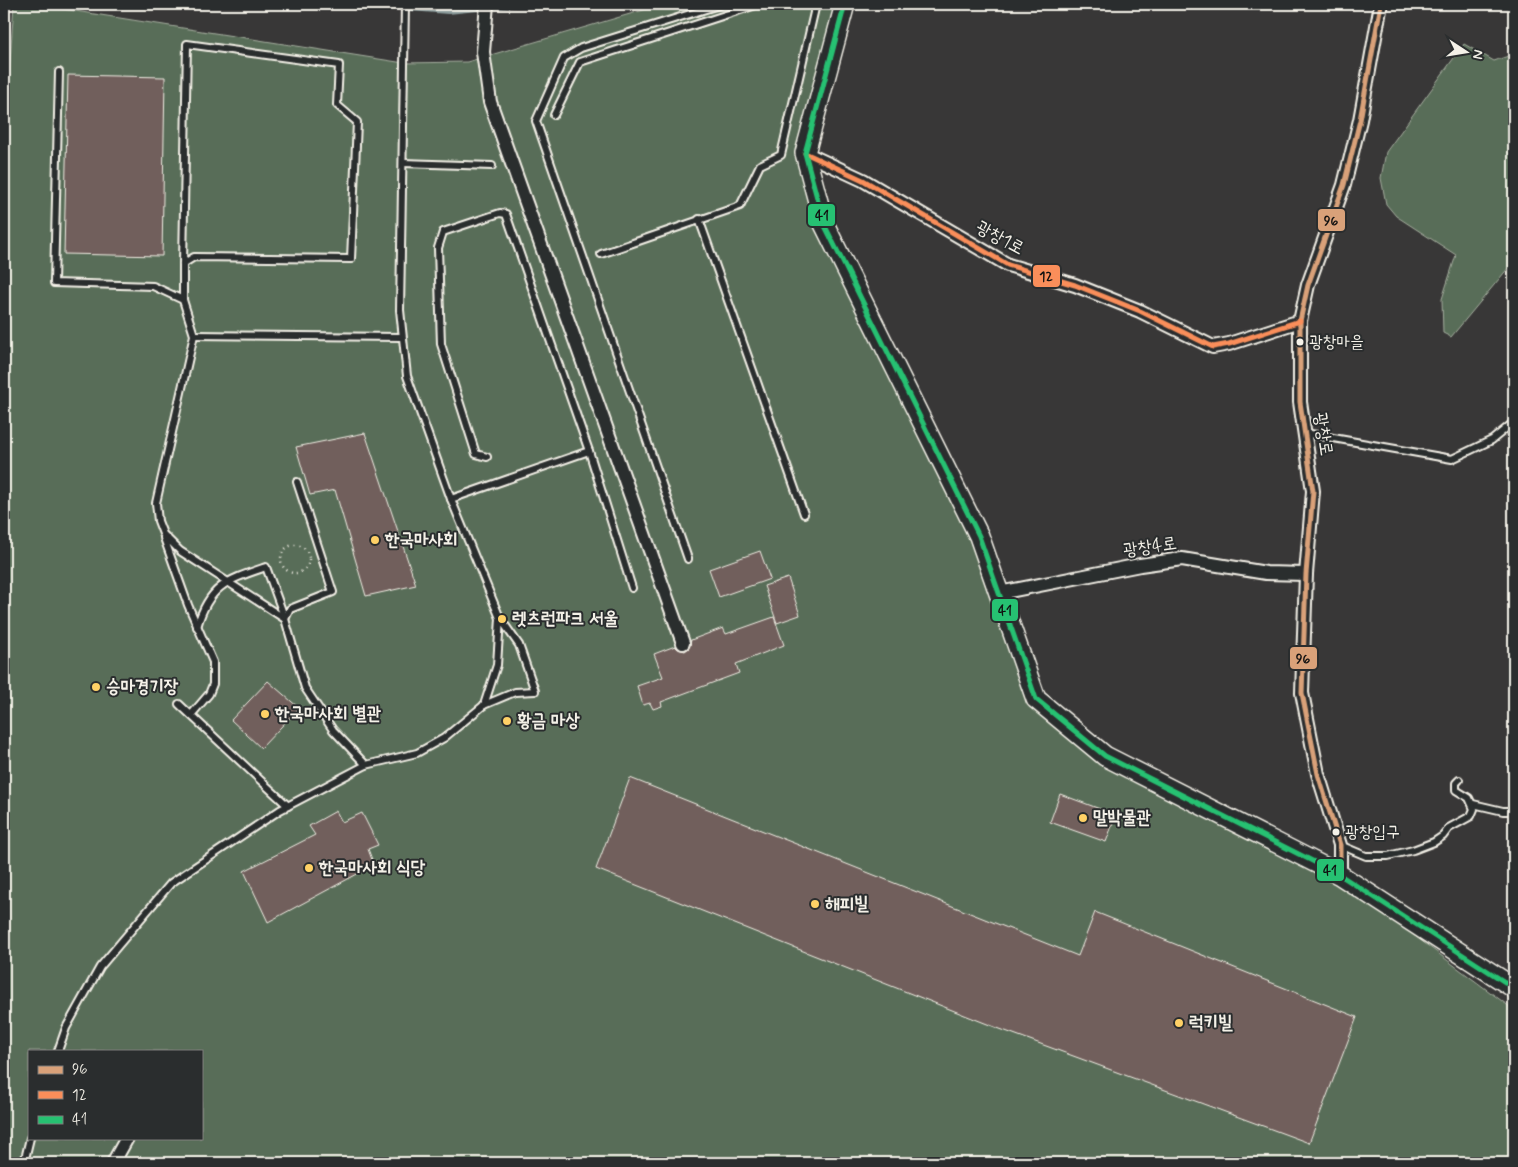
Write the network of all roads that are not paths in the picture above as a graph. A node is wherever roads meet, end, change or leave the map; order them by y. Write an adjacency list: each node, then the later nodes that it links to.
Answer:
1 (405, 4): 11 (lane)
2 (488, 4): 36 (street)
3 (722, 4): 28 (lane)
4 (759, 4): 9 (lane)
5 (816, 4): 13 (lane)
6 (845, 4): 10 (street)
7 (1381, 4): 17 (street, 광창로)
8 (59, 72): 16 (lane)
9 (554, 115)
10 (805, 153): 17 (street, 광창1로); 32 (street)
11 (403, 163): 12 (lane); 19 (lane)
12 (492, 166)
13 (699, 219): 14 (lane); 26 (lane)
14 (601, 254)
15 (183, 264): 15 (lane); 16 (lane)
16 (183, 300): 18 (lane)
17 (1300, 321): 21 (street, 광창로)
18 (194, 334): 19 (lane); 27 (lane)
19 (401, 337): 25 (lane)
20 (1514, 422): 21 (lane)
21 (1305, 433): 29 (street, 광창로)
22 (589, 451): 23 (lane); 25 (lane); 31 (lane)
23 (487, 457)
24 (297, 482): 34 (lane)
25 (451, 499): 33 (lane)
26 (804, 514)
27 (163, 534): 30 (lane); 35 (lane)
28 (688, 559)
29 (1306, 574): 32 (street, 광창4로); 45 (street, 광창로)
30 (227, 581): 34 (lane); 34 (lane); 35 (lane)
31 (632, 588)
32 (999, 593): 46 (street)
33 (500, 618): 38 (lane); 38 (lane)
34 (285, 619): 40 (lane)
35 (197, 627): 39 (lane)
36 (683, 643)
37 (179, 704): 39 (lane)
38 (484, 705): 40 (lane)
39 (191, 715): 43 (lane)
40 (366, 765): 43 (lane)
41 (1459, 780): 42 (lane)
42 (1473, 804): 44 (lane); 45 (lane)
43 (288, 806): 48 (lane)
44 (1514, 811)
45 (1340, 845): 46 (street, 광창로)
46 (1340, 875): 47 (street)
47 (1514, 988)
48 (58, 1050)
49 (30, 1140): 51 (lane)
50 (126, 1140): 52 (street)
51 (24, 1163)
52 (113, 1163)

